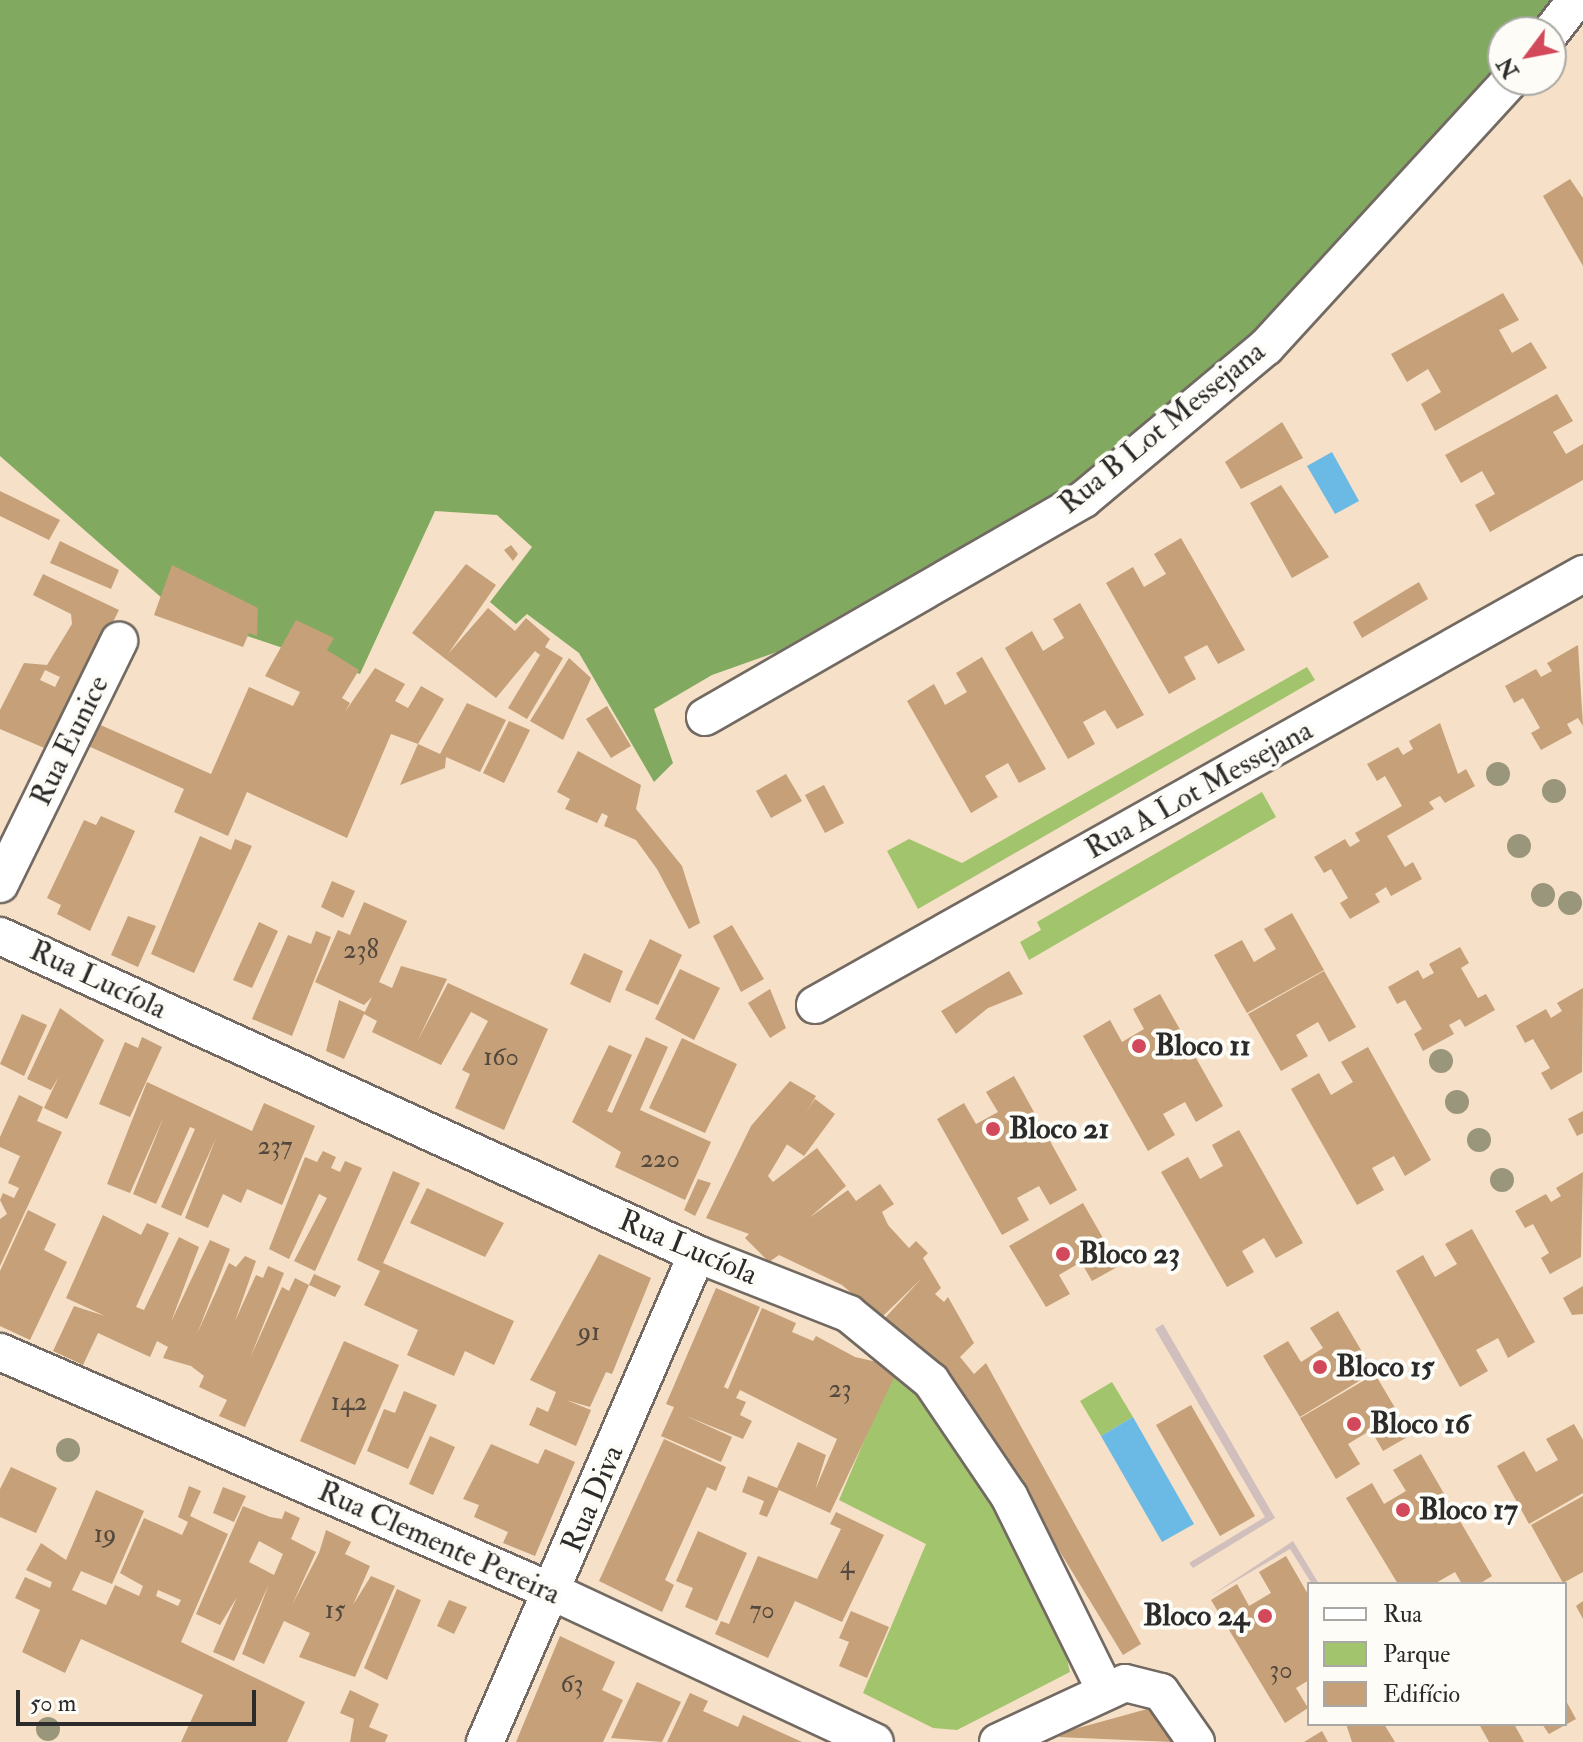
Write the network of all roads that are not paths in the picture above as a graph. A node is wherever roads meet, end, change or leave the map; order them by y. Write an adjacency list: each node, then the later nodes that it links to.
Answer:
1 (1576, 0): 2 (street)
2 (1564, 16)
3 (1496, 96): 6 (street, Rua B Lot Messejana)
4 (1583, 574): 9 (street, Rua A Lot Messejana)
5 (119, 641): 7 (street, Rua Eunice)
6 (705, 717)
7 (0, 884)
8 (0, 936): 10 (street, Rua Lucíola)
9 (815, 1005)
10 (697, 1254): 12 (street, Rua Diva); 13 (street, Rua Lucíola)
11 (0, 1352): 12 (street, Rua Clemente Pereira)
12 (553, 1592): 14 (street, Rua Diva); 15 (street, Rua Clemente Pereira)
13 (1105, 1690): 16 (street); 17 (street)
14 (485, 1742)
15 (875, 1742)
16 (998, 1742)
17 (1196, 1742)

